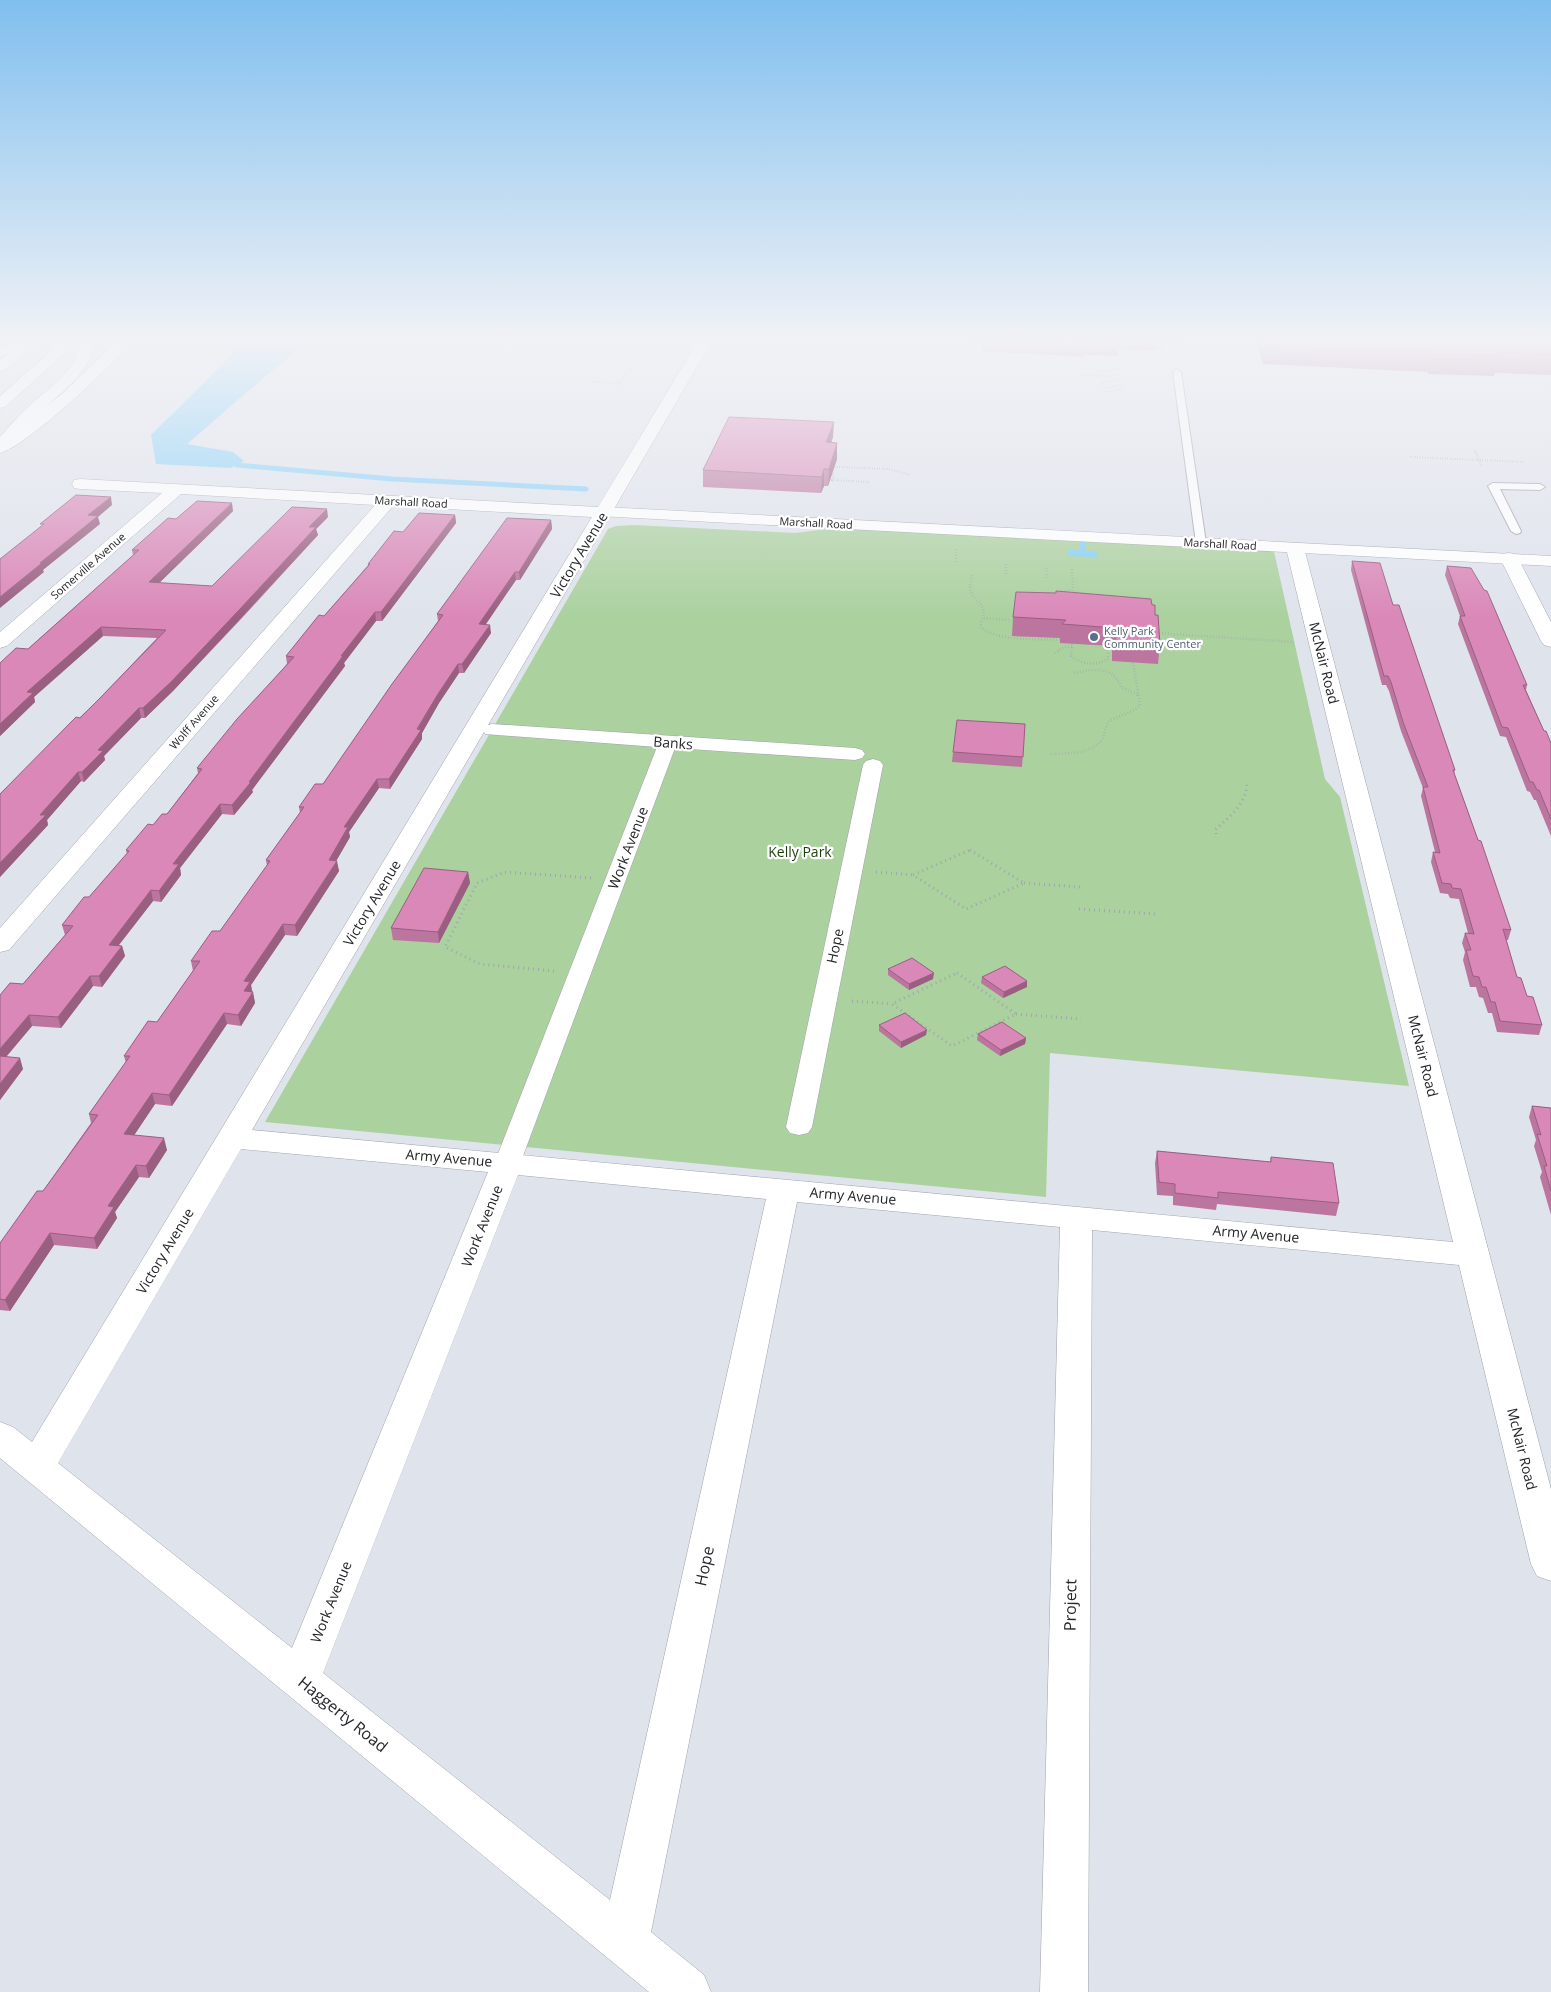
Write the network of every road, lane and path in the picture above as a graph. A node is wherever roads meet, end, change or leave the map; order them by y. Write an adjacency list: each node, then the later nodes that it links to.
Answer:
1 (13, 432): 5 (main road)
2 (25, 432): 5 (main road)
3 (651, 432): 17 (main road, Victory Avenue)
4 (1185, 432): 19 (lane)
5 (0, 447)
6 (1475, 451): 8 (path)
7 (1410, 457): 8 (path)
8 (1479, 460): 9 (path); 10 (path)
9 (1525, 462)
10 (1482, 466)
11 (911, 475): 12 (path)
12 (869, 482)
13 (80, 484): 15 (main road, Marshall Road)
14 (1540, 487): 18 (lane)
15 (176, 490): 16 (main road, Marshall Road); 37 (main road, Somerville Avenue)
16 (388, 501): 17 (main road, Marshall Road); 59 (main road, Wolff Avenue)
17 (604, 512): 19 (main road, Marshall Road); 66 (main road, Victory Avenue)
18 (1516, 531)
19 (1201, 543): 20 (main road, Marshall Road)
20 (1295, 548): 21 (main road, Marshall Road); 39 (main road, McNair Road)
21 (1510, 558): 22 (main road, Marshall Road); 36 (main road)
22 (1551, 560)
23 (1006, 564): 27 (path)
24 (1047, 566): 28 (path)
25 (1072, 569): 29 (path)
26 (972, 575): 32 (path)
27 (1006, 576)
28 (1046, 578)
29 (1073, 590): 30 (path); 30 (path)
30 (1073, 598): 31 (path)
31 (1072, 604)
32 (984, 618): 33 (path); 35 (path)
33 (1011, 620)
34 (1153, 632): 39 (path)
35 (1062, 640)
36 (1551, 641)
37 (0, 642)
38 (1098, 642): 42 (path)
39 (1320, 644): 70 (main road, McNair Road)
40 (1055, 653): 42 (path)
41 (1133, 662): 45 (path)
42 (1091, 664): 43 (path)
43 (1092, 669): 44 (path); 45 (path)
44 (1074, 673)
45 (1138, 695): 48 (path)
46 (492, 730): 47 (street, Banks)
47 (668, 742): 49 (street, Banks); 54 (street, Work Avenue)
48 (1050, 754)
49 (864, 759): 52 (street, Hope)
50 (1247, 782): 51 (path)
51 (1216, 834)
52 (851, 870): 53 (path); 61 (street, Hope)
53 (913, 875): 55 (path); 55 (path)
54 (616, 880): 60 (street, Work Avenue); 60 (path)
55 (1024, 883): 56 (path)
56 (1080, 887)
57 (1079, 909): 58 (path)
58 (1157, 914)
59 (0, 944)
60 (580, 973): 67 (street, Work Avenue)
61 (824, 999): 62 (path); 65 (street, Hope)
62 (892, 1004): 63 (path); 63 (path)
63 (1016, 1014): 64 (path)
64 (1081, 1020)
65 (799, 1127)
66 (232, 1138): 67 (main road, Army Avenue); 72 (main road, Victory Avenue)
67 (507, 1164): 68 (main road, Army Avenue); 74 (main road, Work Avenue)
68 (784, 1190): 69 (main road, Army Avenue); 75 (main road, Hope)
69 (1076, 1217): 70 (main road, Army Avenue); 77 (main road, Project)
70 (1473, 1254): 73 (main road, McNair Road)
71 (0, 1436): 72 (main road, Haggerty Road)
72 (37, 1466): 74 (main road, Haggerty Road)
73 (1551, 1564)
74 (300, 1679): 75 (main road, Haggerty Road)
75 (625, 1942): 76 (main road, Haggerty Road)
76 (687, 1992)
77 (1064, 1992)

